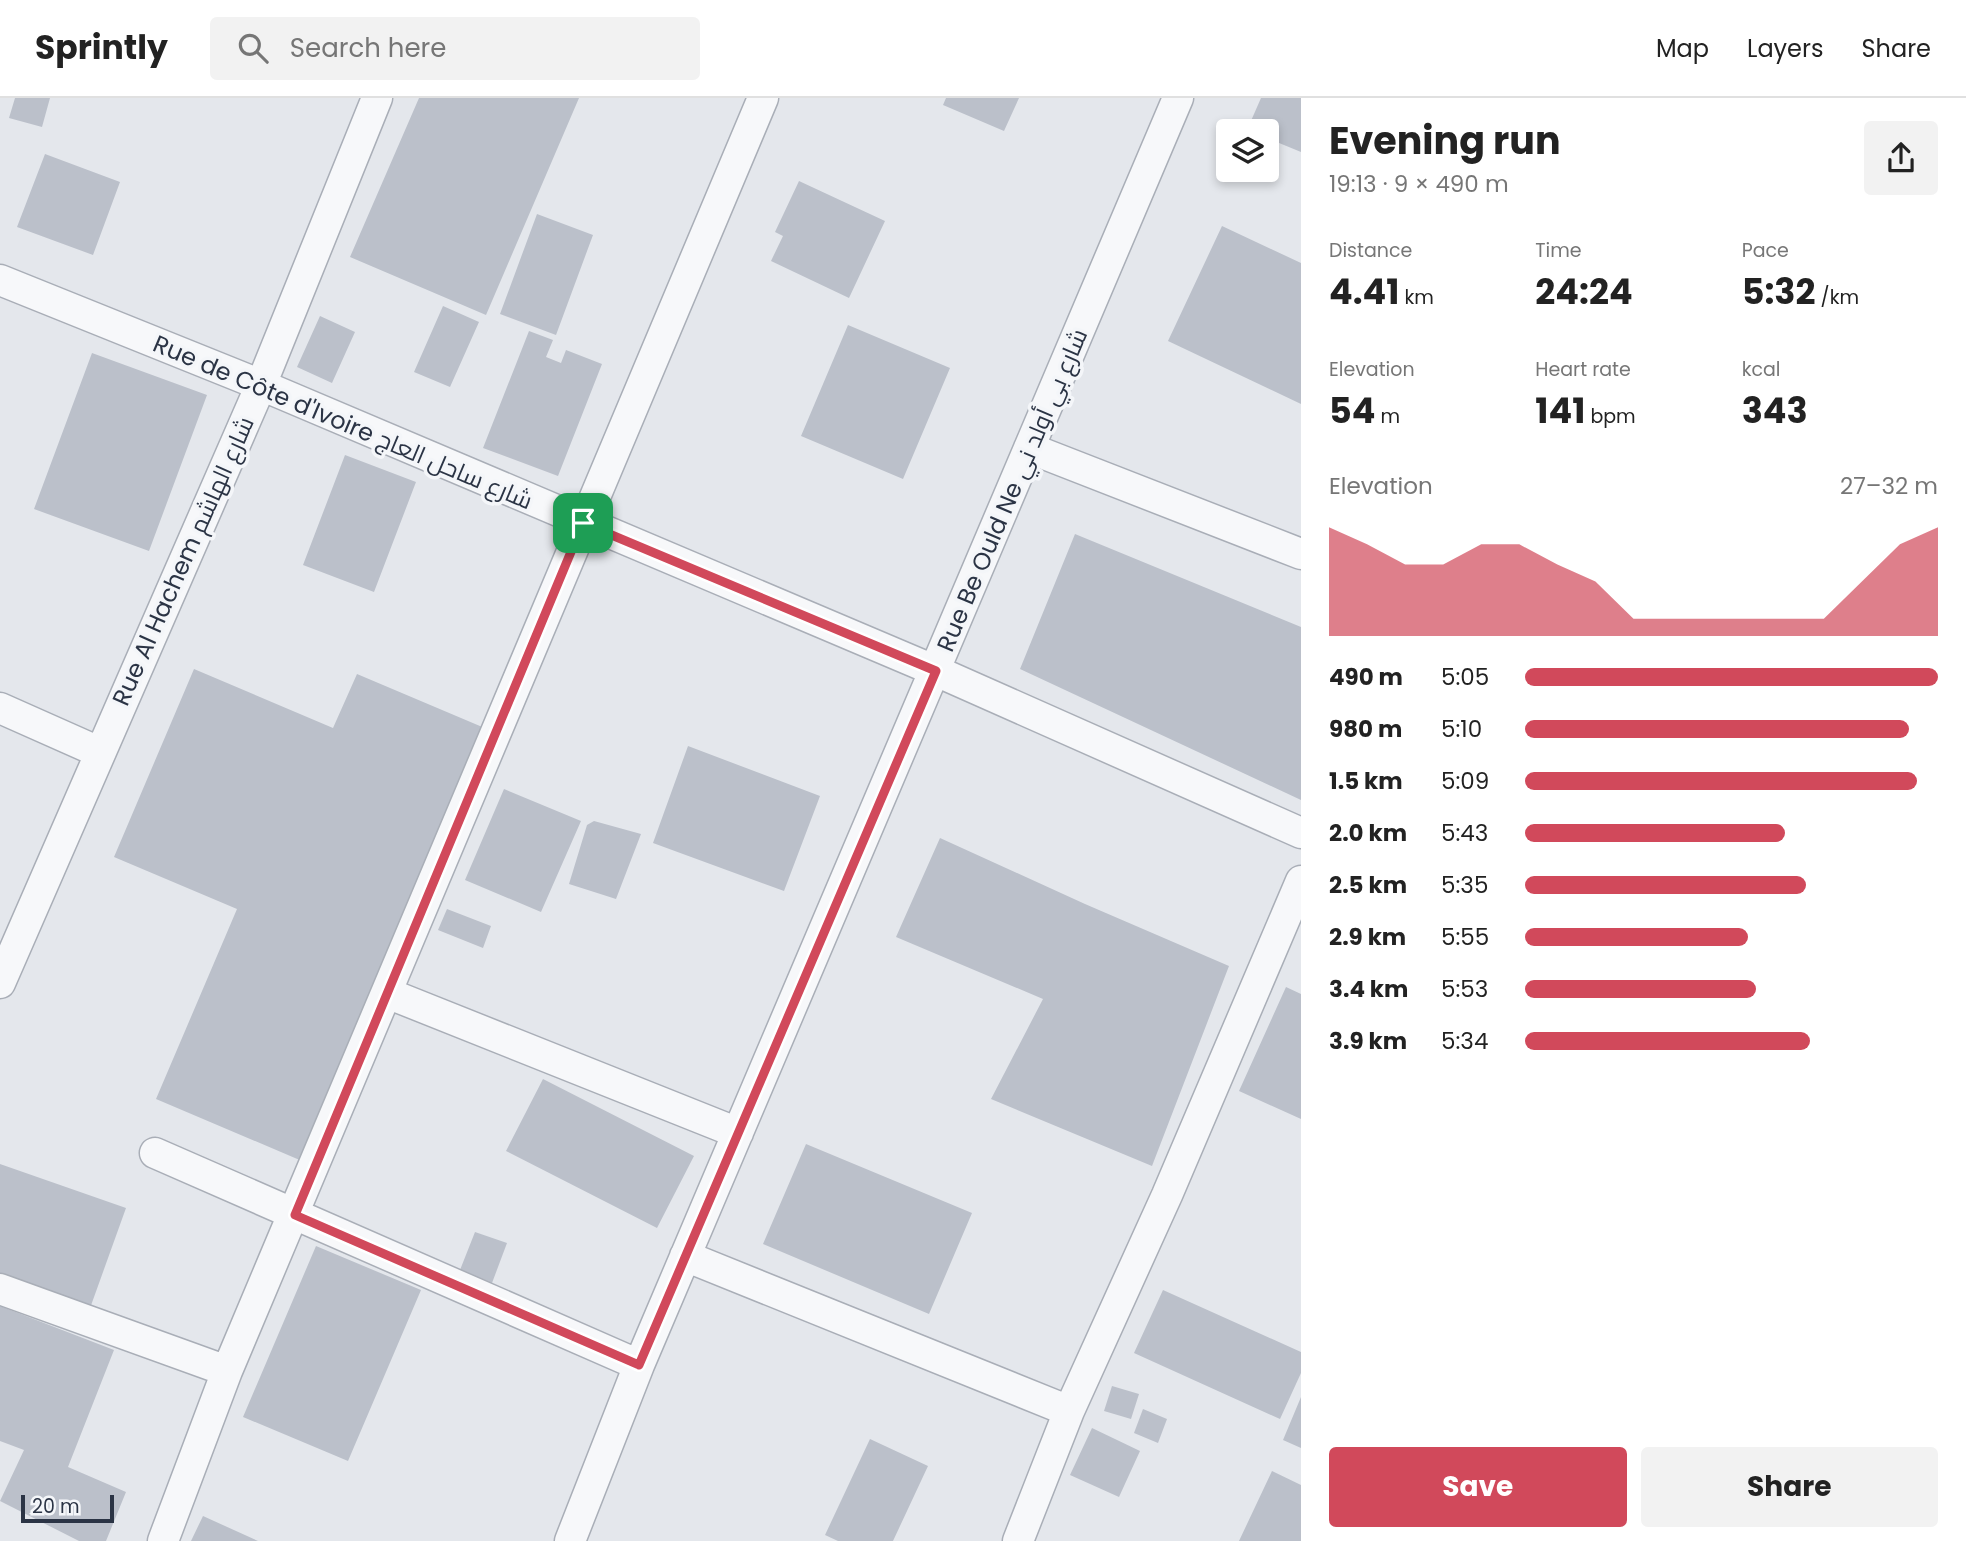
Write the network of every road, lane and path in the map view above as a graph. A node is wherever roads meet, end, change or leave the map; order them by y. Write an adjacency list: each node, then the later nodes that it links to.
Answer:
1 (377, 98): 5 (street, Rue Al Hachem شارع الهاشم)
2 (763, 98): 7 (street)
3 (1178, 98): 6 (street, Rue Be Ould Ne شارع بي أولد ني)
4 (0, 280): 5 (street, Rue de Côte d'Ivoire شارع ساحل العاج)
5 (261, 385): 7 (street, Rue de Côte d'Ivoire شارع ساحل العاج); 11 (street, Rue Al Hachem شارع الهاشم)
6 (1029, 448): 8 (street); 9 (street, Rue Be Ould Ne شارع بي أولد ني)
7 (583, 523): 9 (street, Rue de Côte d'Ivoire شارع ساحل العاج); 15 (street)
8 (1301, 554)
9 (936, 671): 12 (street, Rue de Côte d'Ivoire شارع ساحل العاج); 16 (street, Rue Be Ould Ne شارع بي أولد ني)
10 (0, 708): 11 (street)
11 (99, 752): 14 (street, Rue Al Hachem شارع الهاشم)
12 (1301, 833)
13 (1301, 881): 23 (street)
14 (0, 984)
15 (387, 993): 16 (street); 18 (street)
16 (738, 1133): 19 (street, Rue Be Ould Ne شارع بي أولد ني)
17 (155, 1153): 18 (street)
18 (295, 1215): 21 (street); 22 (street)
19 (685, 1256): 21 (street, Rue Be Ould Ne شارع بي أولد ني); 23 (street)
20 (0, 1289): 22 (street)
21 (639, 1365): 25 (street, Rue Be Ould Ne شارع بي أولد ني)
22 (227, 1371): 24 (street)
23 (1069, 1411): 26 (street)
24 (163, 1541)
25 (570, 1541)
26 (1018, 1541)

